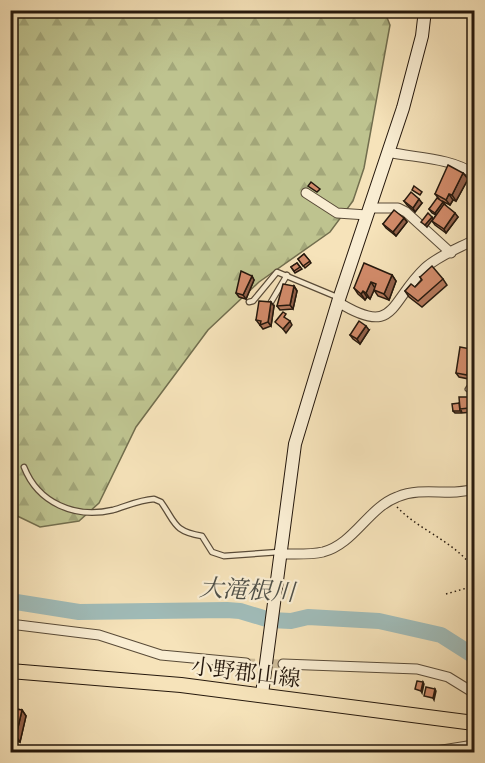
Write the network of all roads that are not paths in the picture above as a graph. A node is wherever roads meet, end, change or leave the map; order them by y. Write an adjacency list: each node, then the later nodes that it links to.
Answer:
1 (425, 10): 2 (street)
2 (388, 152): 3 (street); 5 (street)
3 (474, 174)
4 (306, 193): 5 (street)
5 (368, 212): 7 (street); 9 (street)
6 (474, 240): 7 (street)
7 (451, 253): 9 (street)
8 (287, 275): 9 (lane); 10 (lane); 11 (lane)
9 (339, 300): 16 (street)
10 (249, 302)
11 (272, 302)
12 (474, 381): 13 (lane)
13 (468, 389)
14 (24, 467): 16 (lane)
15 (474, 489): 16 (street)
16 (282, 553): 22 (street)
17 (10, 624): 18 (street)
18 (246, 663)
19 (283, 664): 21 (street)
20 (10, 671): 22 (main road, 小野郡山線)
21 (474, 693)
22 (262, 694): 23 (main road, 小野郡山線)
23 (474, 723)
24 (474, 745): 25 (street)
25 (430, 753)

